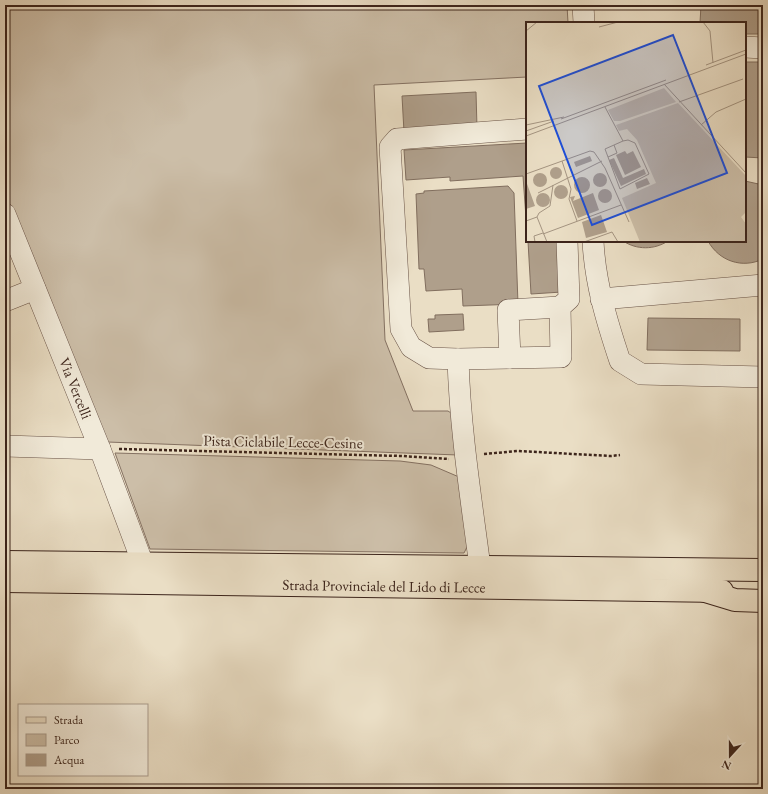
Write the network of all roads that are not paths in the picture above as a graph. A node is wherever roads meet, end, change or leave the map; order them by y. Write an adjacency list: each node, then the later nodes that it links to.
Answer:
1 (583, 5): 2 (street)
2 (584, 22)
3 (746, 48): 4 (street)
4 (763, 48)
5 (526, 129): 15 (street)
6 (5, 214): 10 (street, Via Vercelli)
7 (567, 242): 13 (street)
8 (593, 242): 11 (street)
9 (763, 285): 11 (street)
10 (35, 289): 12 (street); 18 (street, Via Vercelli)
11 (601, 299): 16 (street)
12 (5, 301)
13 (560, 307): 14 (street); 14 (street)
14 (510, 358): 15 (street)
15 (458, 359): 21 (street)
16 (763, 377)
17 (5, 446): 18 (street)
18 (100, 449): 20 (street, Via Vercelli)
19 (5, 562): 20 (main road, Strada Provinciale del Lido di Lecce)
20 (143, 564): 21 (main road, Strada Provinciale del Lido di Lecce)
21 (480, 567): 22 (main road, Strada Provinciale del Lido di Lecce)
22 (763, 570)
23 (5, 580): 24 (main road, Strada Provinciale del Lido di Lecce)
24 (702, 590): 25 (main road, Strada Provinciale del Lido di Lecce); 26 (main road)
25 (763, 591)
26 (763, 601)

